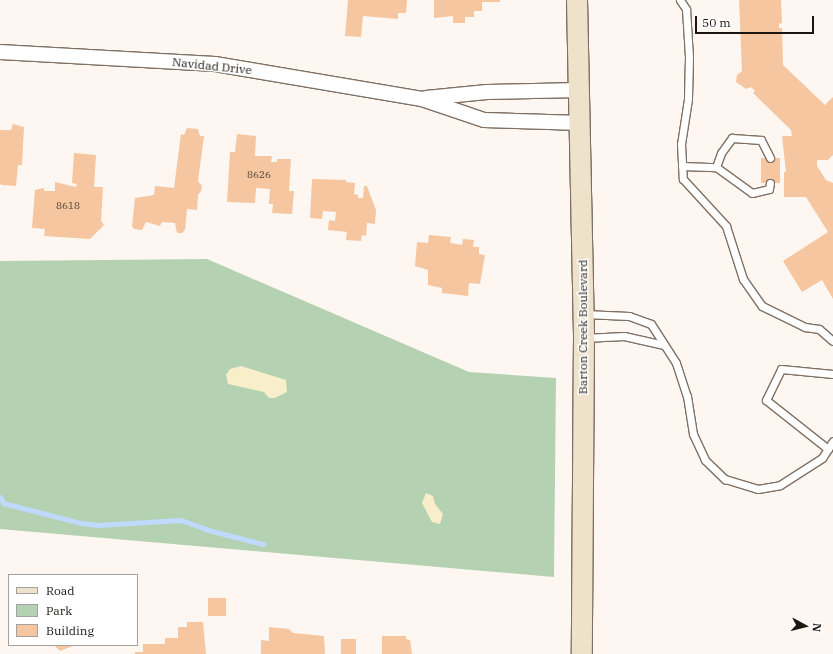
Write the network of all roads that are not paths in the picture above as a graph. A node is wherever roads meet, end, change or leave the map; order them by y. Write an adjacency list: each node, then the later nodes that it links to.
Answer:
1 (577, 0): 4 (street, Barton Creek Boulevard)
2 (680, 0): 8 (lane)
3 (0, 52): 5 (street, Navidad Drive)
4 (580, 90): 5 (street, Navidad Drive); 6 (street, Barton Creek Boulevard)
5 (422, 99): 6 (street, Navidad Drive)
6 (581, 123): 11 (street, Barton Creek Boulevard)
7 (770, 158): 9 (lane)
8 (682, 166): 9 (lane); 13 (lane)
9 (716, 167): 10 (lane)
10 (770, 183)
11 (584, 314): 12 (street, Barton Creek Boulevard); 14 (lane)
12 (584, 338): 14 (lane); 18 (street, Barton Creek Boulevard)
13 (833, 341)
14 (664, 345): 17 (lane)
15 (833, 374): 17 (lane)
16 (833, 441): 17 (lane)
17 (828, 449)
18 (582, 654)

